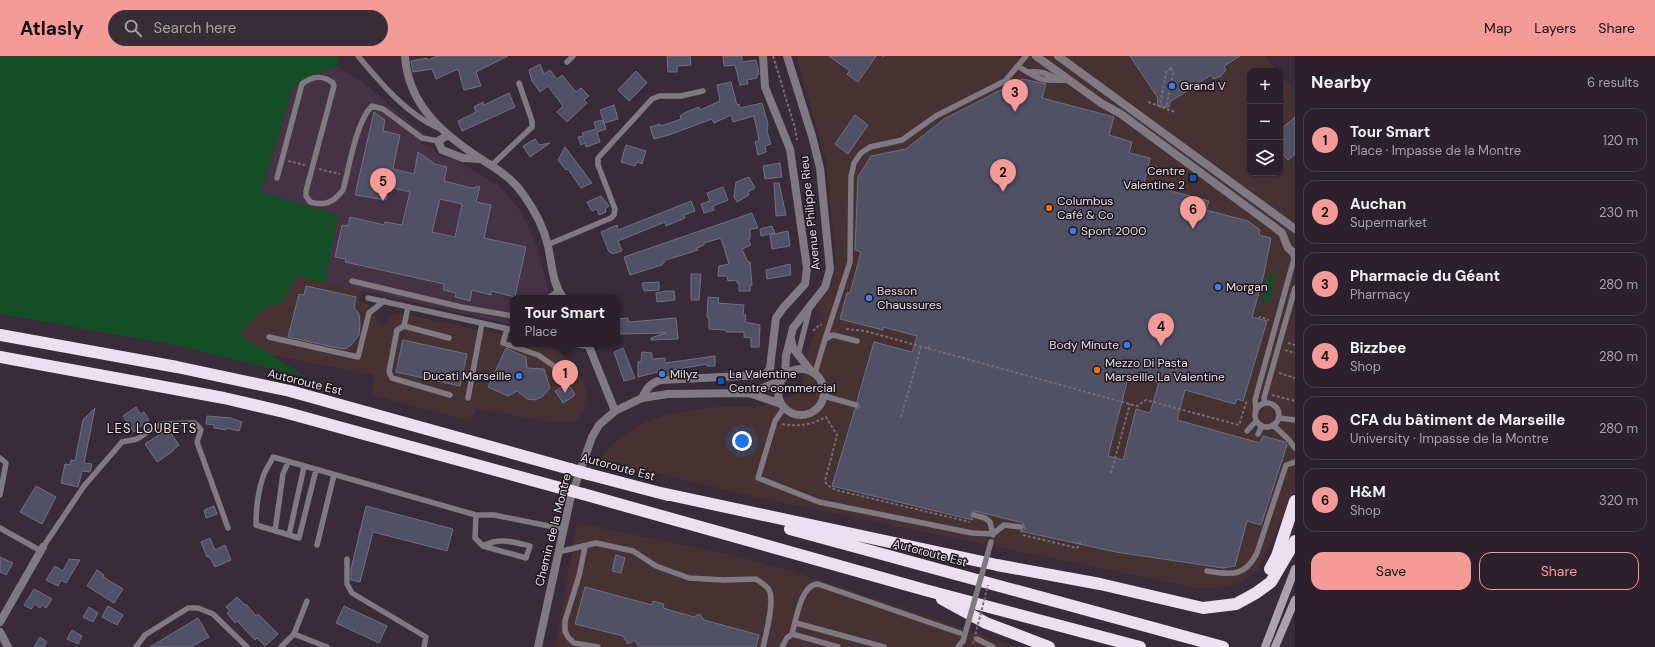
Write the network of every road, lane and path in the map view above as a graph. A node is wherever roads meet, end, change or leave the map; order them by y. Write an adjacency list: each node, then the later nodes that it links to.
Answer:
1 (358, 56): 17 (lane)
2 (405, 56): 17 (street)
3 (573, 56): 9 (lane)
4 (763, 56): 73 (street)
5 (787, 56): 38 (street, Avenue Philippe Rieu)
6 (1026, 56): 10 (lane)
7 (1036, 56): 11 (street)
8 (1058, 56): 27 (street)
9 (567, 62)
10 (1018, 66): 11 (lane); 47 (lane)
11 (1069, 80): 28 (street)
12 (519, 83): 23 (lane)
13 (704, 90): 29 (lane)
14 (1148, 102): 15 (path)
15 (1162, 108): 15 (path); 16 (path)
16 (1175, 112)
17 (438, 128): 18 (street)
18 (448, 135): 19 (street); 20 (street)
19 (438, 141): 20 (street); 26 (lane)
20 (482, 159): 23 (street)
21 (289, 162): 22 (path)
22 (304, 165)
23 (492, 165): 29 (street)
24 (323, 170): 25 (path)
25 (343, 174)
26 (277, 178)
27 (1295, 229): 28 (street)
28 (1286, 241): 30 (street)
29 (547, 245): 33 (street)
30 (1293, 253): 80 (lane)
31 (352, 281): 41 (lane)
32 (1295, 288): 76 (lane)
33 (558, 291): 34 (lane); 35 (street)
34 (552, 295)
35 (561, 295)
36 (368, 298): 37 (lane)
37 (384, 301): 39 (lane); 52 (lane)
38 (810, 306): 51 (street, Avenue Philippe Rieu); 63 (lane)
39 (408, 307): 44 (lane); 46 (lane)
40 (1272, 313): 43 (path)
41 (510, 315)
42 (1259, 319): 43 (path)
43 (1270, 320): 45 (path)
44 (482, 323): 48 (lane); 72 (lane)
45 (1268, 324)
46 (404, 326): 54 (lane); 69 (lane)
47 (827, 327): 53 (path); 55 (lane); 61 (path)
48 (507, 329): 49 (lane); 58 (lane)
49 (510, 330)
50 (0, 335): 99 (highway, Autoroute Est, bridge)
51 (790, 336): 63 (street); 67 (street, Avenue Philippe Rieu)
52 (269, 337)
53 (810, 337)
54 (449, 338)
55 (825, 338): 56 (lane); 65 (lane)
56 (857, 341)
57 (930, 344): 62 (path)
58 (510, 345)
59 (515, 347): 66 (lane)
60 (589, 347): 81 (street)
61 (921, 347): 62 (path); 82 (path)
62 (928, 349): 75 (path)
63 (798, 355): 65 (street)
64 (0, 357): 124 (highway, bridge)
65 (812, 372): 67 (street); 70 (street)
66 (564, 374)
67 (783, 378): 68 (street); 79 (street)
68 (750, 393): 73 (street); 79 (street)
69 (450, 395)
70 (824, 396): 78 (lane); 79 (street)
71 (1248, 396): 77 (path)
72 (468, 398)
73 (642, 398): 81 (street, Chemin de la Montre)
74 (1120, 398): 75 (path)
75 (1119, 402): 77 (path)
76 (1265, 402): 80 (lane); 83 (lane)
77 (1130, 404): 97 (path)
78 (856, 405)
79 (783, 406): 85 (lane)
80 (1256, 409): 86 (lane)
81 (615, 411): 108 (street, Chemin de la Montre)
82 (902, 418)
83 (1279, 418): 84 (lane); 87 (lane)
84 (1295, 420)
85 (775, 421): 104 (path); 110 (lane)
86 (1256, 421): 88 (lane); 89 (lane)
87 (1273, 425): 88 (lane); 91 (lane)
88 (1262, 426): 90 (lane)
89 (1248, 431)
90 (1258, 434)
91 (1295, 448)
92 (0, 458): 100 (lane)
93 (288, 462): 95 (lane); 109 (lane); 109 (lane)
94 (1295, 462): 122 (lane)
95 (304, 466): 96 (lane); 112 (lane)
96 (316, 470): 98 (lane); 112 (lane)
97 (1111, 473)
98 (334, 475): 102 (lane); 115 (lane)
99 (661, 493): 127 (highway); 151 (highway, Autoroute Est)
100 (0, 495)
101 (1295, 501): 127 (highway)
102 (476, 515): 108 (lane); 116 (lane)
103 (974, 515): 110 (lane)
104 (972, 522)
105 (1021, 527): 110 (lane)
106 (0, 528): 118 (lane)
107 (228, 528): 118 (lane)
108 (564, 529): 119 (street, Chemin de la Montre)
109 (275, 531): 112 (lane)
110 (993, 534): 147 (lane, bridge)
111 (1017, 534): 113 (path)
112 (289, 535)
113 (1080, 540)
114 (1295, 541): 127 (highway)
115 (316, 545)
116 (483, 546): 116 (lane)
117 (585, 547): 119 (lane); 142 (lane); 143 (lane)
118 (42, 549): 128 (street)
119 (558, 552): 141 (street, Chemin de la Montre)
120 (347, 559): 140 (lane)
121 (1295, 569): 152 (main road)
122 (1206, 571)
123 (988, 583): 134 (path, bridge)
124 (925, 590): 149 (highway); 150 (highway)
125 (1295, 600): 153 (main road)
126 (308, 601): 132 (lane)
127 (1180, 602)
128 (0, 622)
129 (796, 623): 131 (lane); 133 (lane); 146 (lane)
130 (0, 632): 135 (street)
131 (960, 633)
132 (294, 634): 138 (lane); 139 (lane)
133 (792, 634): 144 (lane); 145 (lane)
134 (975, 642): 148 (lane)
135 (5, 645)
136 (136, 647): 137 (lane)
137 (247, 647)
138 (280, 647)
139 (327, 647)
140 (424, 647)
141 (538, 647)
142 (598, 647)
143 (763, 647)
144 (782, 647)
145 (838, 647)
146 (884, 647)
147 (958, 647)
148 (993, 647)
149 (1049, 647)
150 (1140, 647)
151 (1223, 647)
152 (1265, 647)
153 (1275, 647)

